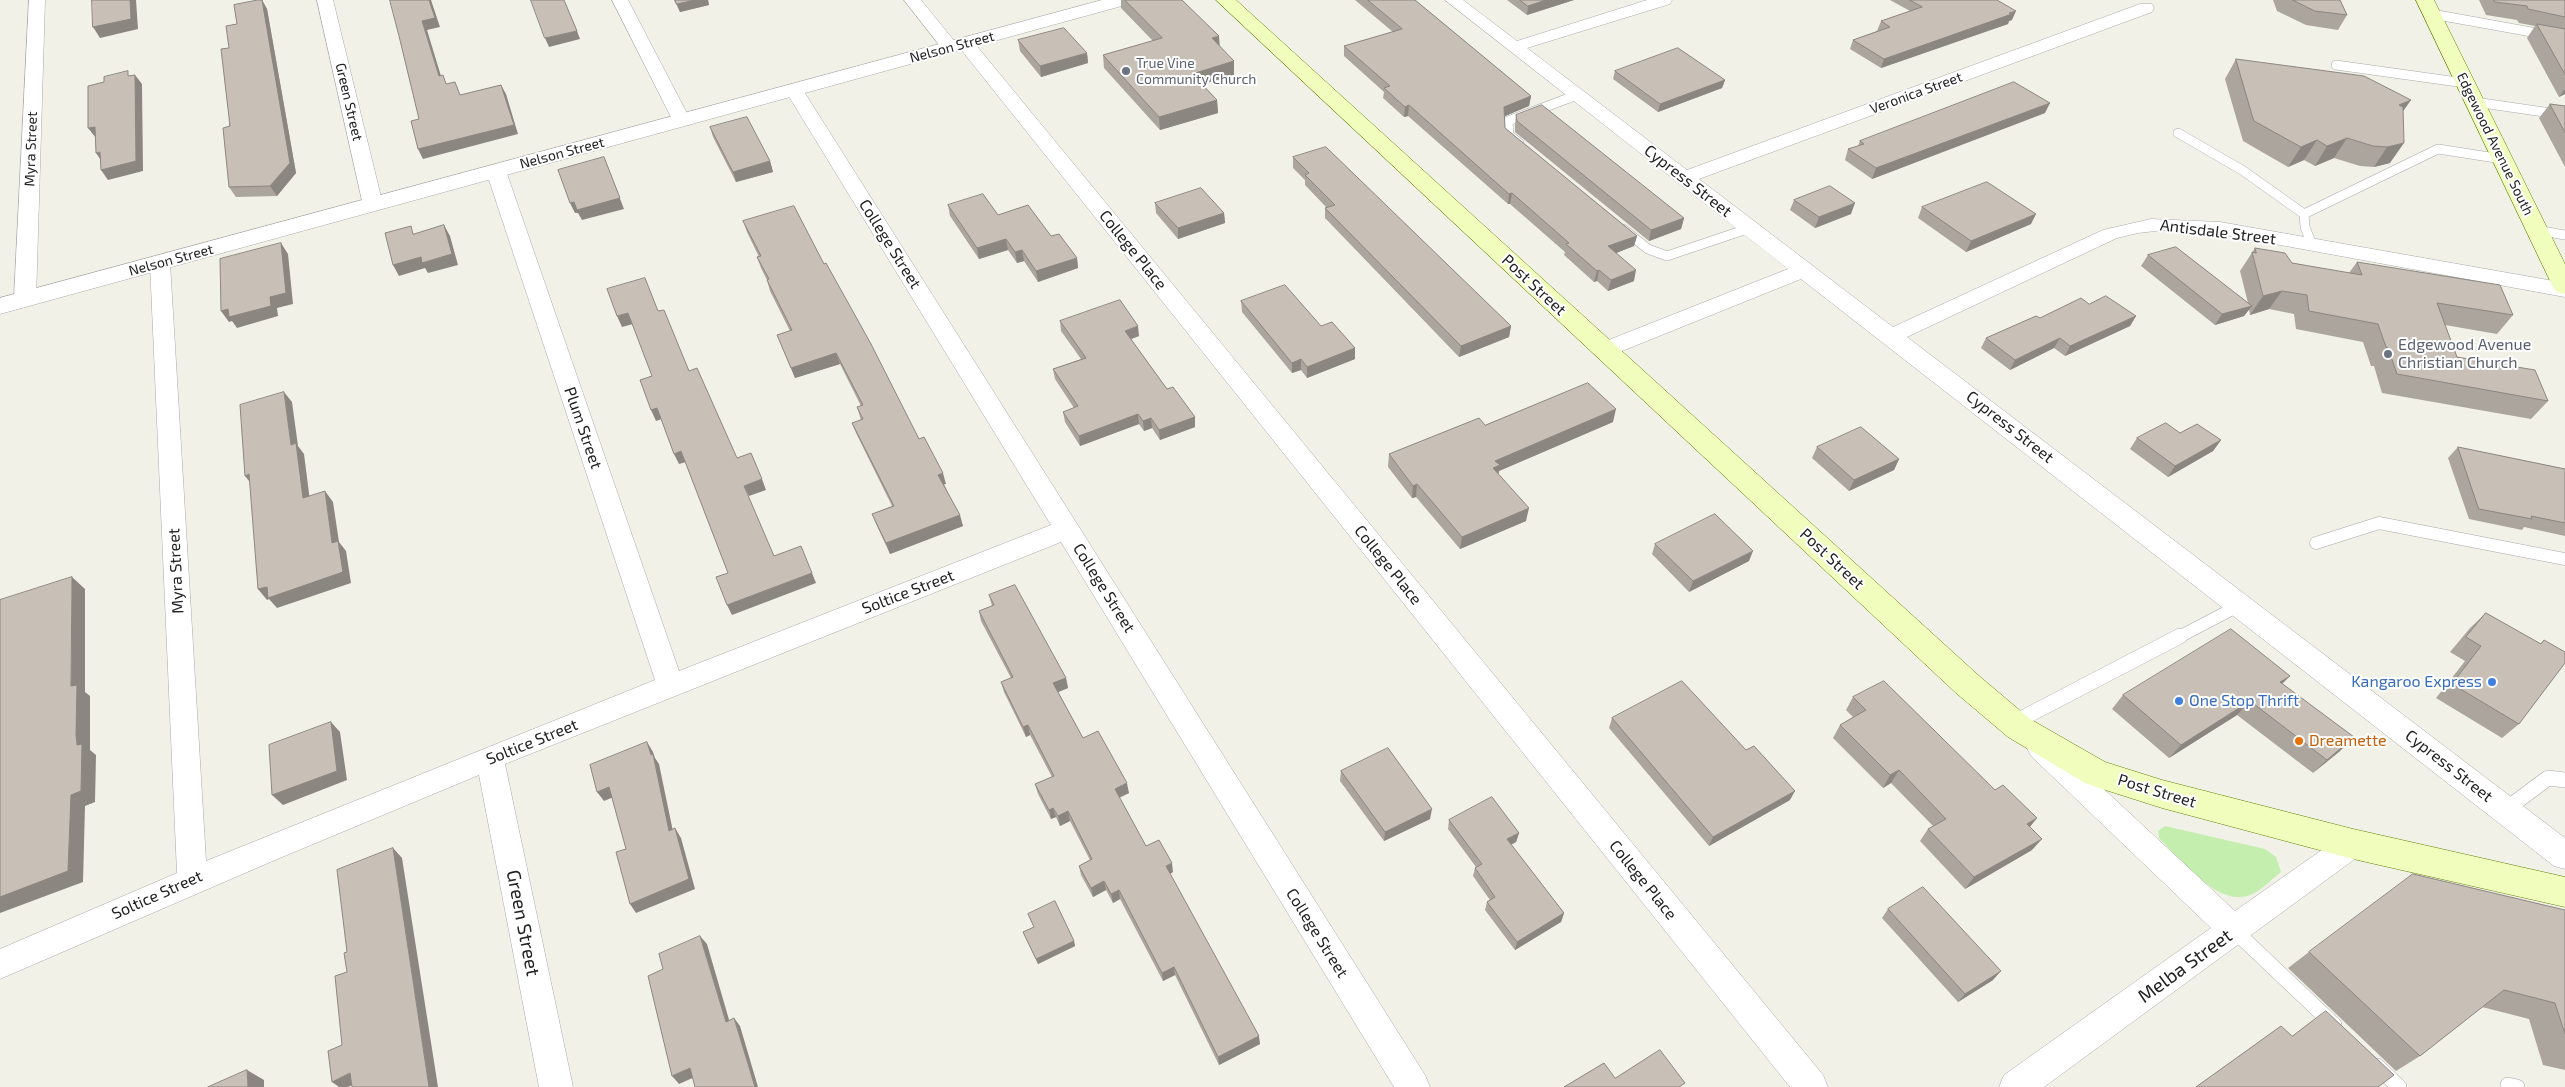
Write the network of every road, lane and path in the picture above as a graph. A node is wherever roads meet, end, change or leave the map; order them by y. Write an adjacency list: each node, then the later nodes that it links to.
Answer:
1 (37, 0): 36 (street, Myra Street)
2 (325, 0): 26 (street, Green Street)
3 (620, 0): 20 (street)
4 (912, 0): 12 (street)
5 (1123, 0): 12 (street, Nelson Street)
6 (1225, 0): 39 (main road, Post Street)
7 (1453, 0): 13 (street, Cypress Street)
8 (1664, 0): 13 (street)
9 (2428, 7): 11 (lane); 15 (main road, Edgewood Avenue South)
10 (2146, 8): 25 (street, Veronica Street)
11 (2565, 38)
12 (958, 45): 16 (street, Nelson Street); 59 (street, College Place)
13 (1514, 47): 17 (street, Cypress Street)
14 (2336, 65): 15 (lane)
15 (2465, 83): 18 (main road, Edgewood Avenue South)
16 (794, 90): 20 (street, Nelson Street); 40 (street, College Street)
17 (1577, 95): 22 (lane); 25 (street, Cypress Street)
18 (2475, 102): 19 (lane); 23 (main road, Edgewood Avenue South)
19 (2565, 115)
20 (682, 121): 24 (street, Nelson Street)
21 (2178, 133): 27 (lane)
22 (1525, 148)
23 (2502, 160): 27 (lane); 30 (main road, Edgewood Avenue South)
24 (496, 171): 26 (street, Nelson Street); 44 (street, Plum Street)
25 (1685, 178): 29 (street, Cypress Street)
26 (373, 205): 33 (street, Nelson Street)
27 (2304, 214): 32 (lane)
28 (1617, 224): 29 (lane)
29 (1750, 228): 34 (street, Cypress Street)
30 (2537, 230): 31 (lane); 35 (main road, Edgewood Avenue South)
31 (2565, 235)
32 (2312, 245): 35 (street, Antisdale Street); 38 (street, Antisdale Street)
33 (160, 262): 36 (street, Nelson Street); 51 (street, Myra Street)
34 (1805, 270): 38 (street, Cypress Street); 39 (street)
35 (2565, 289)
36 (25, 299): 37 (street, Nelson Street)
37 (0, 306)
38 (1891, 336): 43 (street, Cypress Street)
39 (1604, 350): 45 (main road, Post Street)
40 (1067, 529): 44 (street, Soltice Street); 58 (street, College Street)
41 (2316, 543): 42 (lane)
42 (2565, 559)
43 (2240, 605): 45 (lane); 48 (street, Cypress Street)
44 (670, 685): 46 (street, Soltice Street)
45 (2016, 726): 49 (main road, Post Street); 53 (street)
46 (490, 759): 51 (street, Soltice Street); 57 (street, Green Street)
47 (2565, 780): 48 (lane)
48 (2505, 810): 50 (street, Cypress Street)
49 (2353, 844): 52 (main road, Post Street); 53 (street, Melba Street)
50 (2565, 856)
51 (192, 880): 54 (street, Soltice Street)
52 (2565, 892)
53 (2234, 930): 55 (lane); 60 (street, Melba Street)
54 (0, 964)
55 (2349, 1039)
56 (2363, 1053): 61 (lane)
57 (556, 1087)
58 (1413, 1087)
59 (1811, 1087)
60 (2016, 1087)
61 (2399, 1087)

